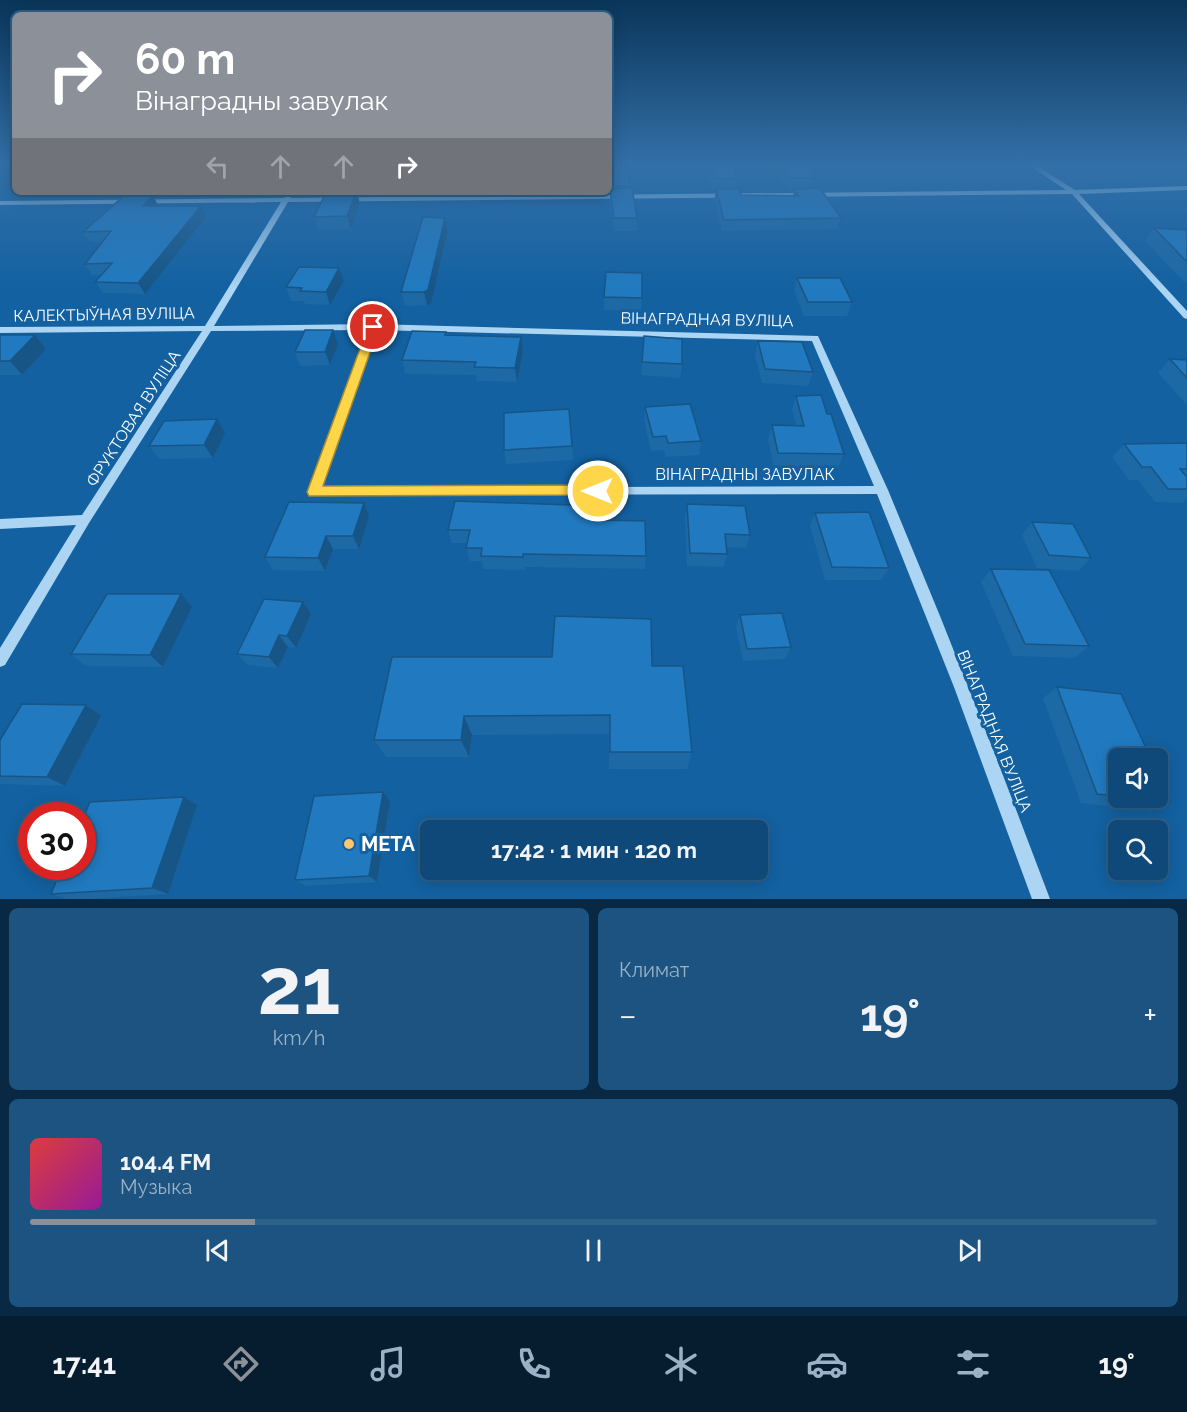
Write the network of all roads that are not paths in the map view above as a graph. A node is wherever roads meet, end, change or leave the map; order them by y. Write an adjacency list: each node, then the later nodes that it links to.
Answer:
1 (281, 206): 4 (street, ФРУКТОВАЯ ВУЛІЦА)
2 (1087, 206): 3 (street)
3 (1187, 316)
4 (209, 327): 5 (street, ВІНАГРАДНАЯ ВУЛІЦА); 6 (street, КАЛЕКТЫЎНАЯ ВУЛІЦА); 8 (street, ФРУКТОВАЯ ВУЛІЦА)
5 (373, 327): 7 (street, ВІНАГРАДНАЯ ВУЛІЦА); 7 (street, ВІНАГРАДНЫ ЗАВУЛАК)
6 (0, 330)
7 (882, 490): 11 (street, ВІНАГРАДНАЯ ВУЛІЦА)
8 (85, 520): 9 (street); 10 (street, ФРУКТОВАЯ ВУЛІЦА)
9 (0, 524)
10 (0, 660)
11 (1041, 899)

